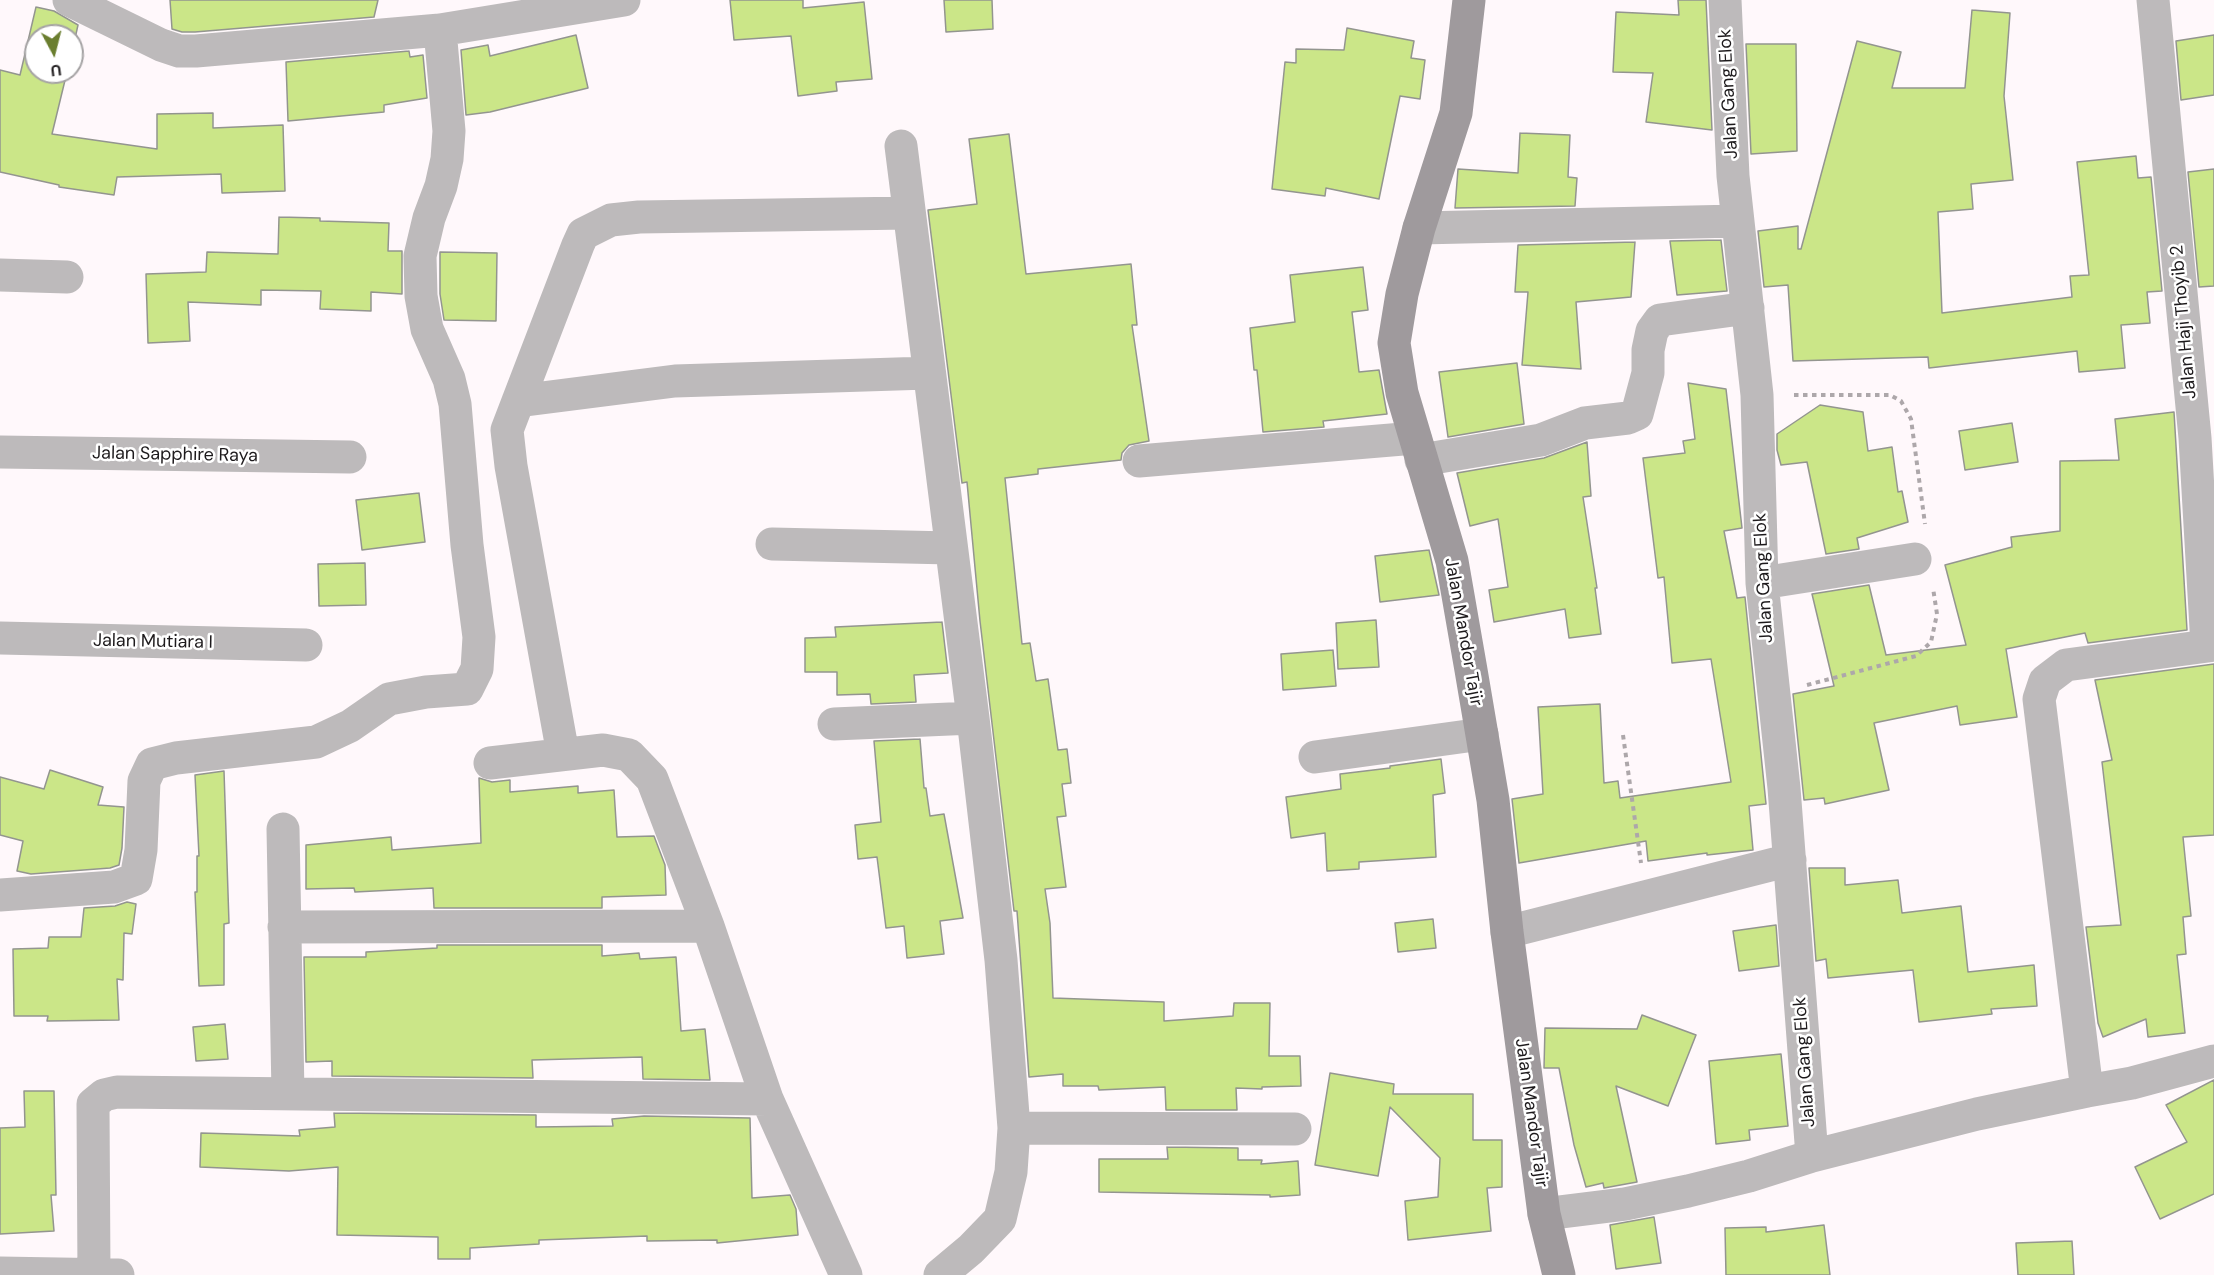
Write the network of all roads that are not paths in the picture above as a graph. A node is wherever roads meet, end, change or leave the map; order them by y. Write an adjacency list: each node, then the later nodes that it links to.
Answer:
1 (69, 0): 6 (street)
2 (624, 0): 6 (street)
3 (1469, 0): 10 (main road, Jalan Mandor Tajir)
4 (1725, 0): 9 (street, Jalan Gang Elok)
5 (2153, 0): 26 (street, Jalan Haji Thoyib 2)
6 (440, 30): 35 (street)
7 (901, 146): 8 (street)
8 (909, 213): 14 (street); 15 (street)
9 (1738, 221): 10 (street); 13 (street, Jalan Gang Elok)
10 (1419, 228): 16 (main road, Jalan Mandor Tajir)
11 (0, 275): 12 (street)
12 (67, 277)
13 (1748, 308): 16 (street); 23 (street, Jalan Gang Elok)
14 (928, 373): 15 (street); 21 (street)
15 (518, 401): 30 (street)
16 (1418, 449): 19 (street); 29 (main road, Jalan Mandor Tajir)
17 (0, 452): 18 (street, Jalan Sapphire Raya)
18 (350, 457)
19 (1139, 461)
20 (772, 544): 21 (street)
21 (951, 548): 27 (street)
22 (1915, 558): 23 (street)
23 (1762, 583): 34 (street, Jalan Gang Elok)
24 (0, 638): 25 (street, Jalan Mutiara I)
25 (306, 645)
26 (2210, 645): 40 (street)
27 (973, 717): 28 (street); 43 (street)
28 (834, 724)
29 (1482, 734): 31 (street); 38 (main road, Jalan Mandor Tajir)
30 (563, 754): 32 (street); 36 (street)
31 (1315, 757)
32 (490, 763)
33 (283, 829): 37 (street)
34 (1790, 860): 38 (street); 45 (street, Jalan Gang Elok)
35 (0, 895)
36 (708, 926): 37 (street); 42 (street)
37 (284, 927): 41 (street)
38 (1507, 932): 46 (main road, Jalan Mandor Tajir)
39 (2214, 1061): 40 (street)
40 (2087, 1091): 45 (street)
41 (288, 1094): 42 (street); 48 (street)
42 (767, 1099): 50 (street)
43 (1014, 1128): 44 (street); 51 (street)
44 (1295, 1129)
45 (1812, 1156): 46 (street)
46 (1544, 1214): 52 (main road, Jalan Mandor Tajir)
47 (0, 1273): 48 (street)
48 (94, 1275): 49 (street)
49 (118, 1275)
50 (846, 1275)
51 (940, 1275)
52 (1558, 1275)

